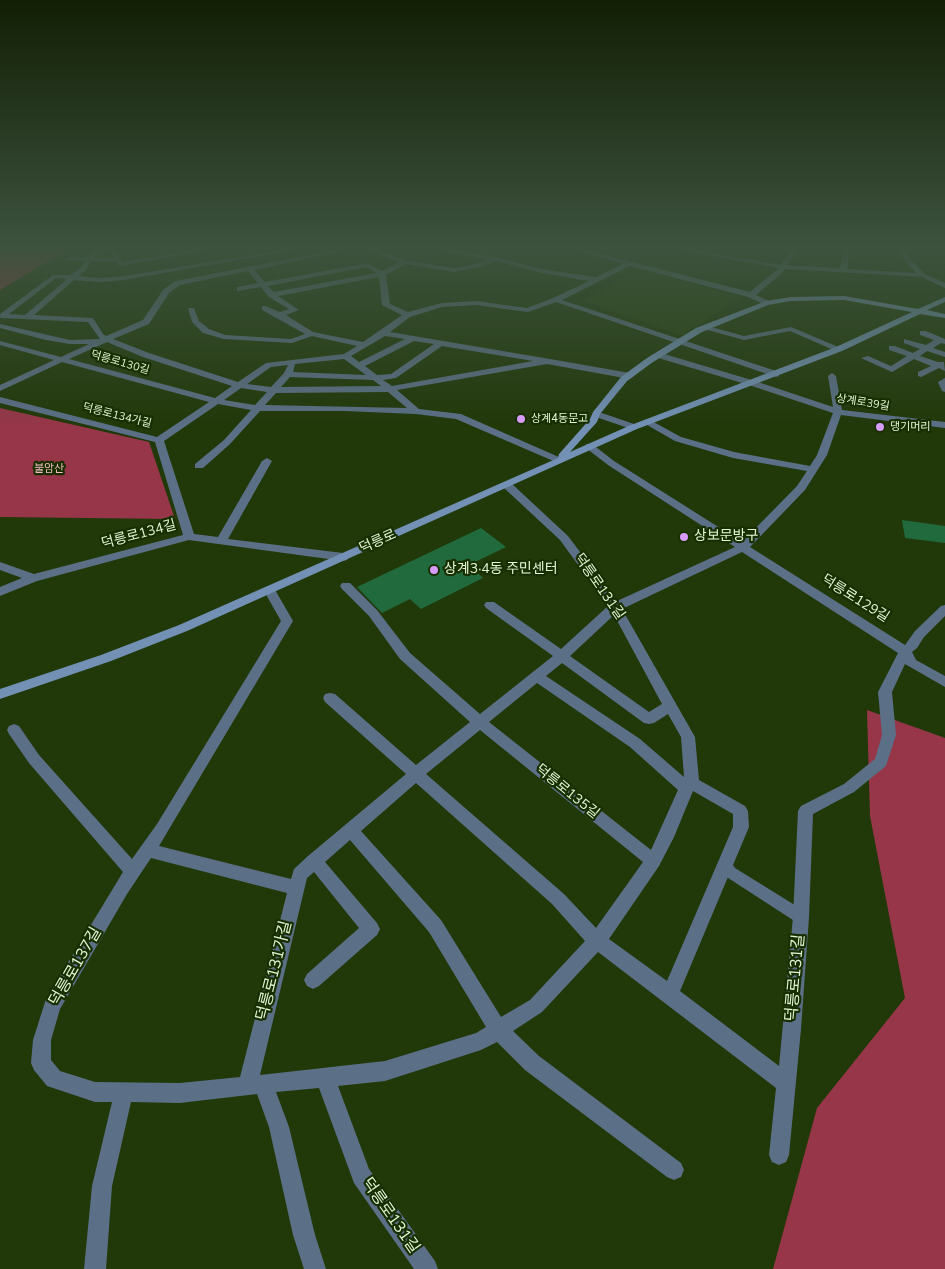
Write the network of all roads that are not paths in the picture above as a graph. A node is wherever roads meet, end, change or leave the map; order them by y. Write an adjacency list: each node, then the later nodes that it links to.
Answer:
1 (13, 308): 19 (street)
2 (37, 308): 20 (street)
3 (155, 308): 27 (street, 덕릉로130길)
4 (265, 308): 16 (street)
5 (292, 308): 16 (street)
6 (393, 308): 17 (street)
7 (431, 308): 17 (street)
8 (515, 308): 9 (street)
9 (533, 308)
10 (581, 308): 28 (street)
11 (753, 308): 22 (main road)
12 (909, 308): 15 (main road)
13 (924, 308): 15 (main road, 덕릉로)
14 (191, 310): 24 (street)
15 (920, 310): 18 (main road); 34 (main road, 덕릉로)
16 (280, 315): 24 (street)
17 (407, 315): 23 (street)
18 (945, 316)
19 (1, 317): 20 (street)
20 (27, 317): 27 (street)
21 (0, 326): 27 (street)
22 (707, 327): 28 (main road); 34 (street)
23 (384, 333): 26 (street); 33 (street)
24 (310, 334): 33 (street)
25 (923, 334): 30 (street)
26 (411, 339): 32 (street); 46 (street)
27 (104, 340): 42 (street, 덕릉로130길); 55 (street, 덕릉로130길)
28 (680, 341): 37 (main road); 48 (street)
29 (907, 341): 36 (street)
30 (943, 341): 36 (street)
31 (0, 343): 42 (street)
32 (441, 343): 43 (street); 52 (street)
33 (364, 345): 39 (street)
34 (838, 348): 48 (main road, 덕릉로)
35 (892, 348): 40 (street)
36 (926, 348): 38 (street); 40 (street)
37 (658, 355): 50 (main road); 54 (street)
38 (945, 355)
39 (346, 356): 44 (street); 46 (street)
40 (913, 356): 41 (street); 45 (street)
41 (865, 358)
42 (64, 359): 56 (street); 61 (street, 덕릉로130길)
43 (550, 361): 50 (street); 57 (street, 덕릉로130길)
44 (294, 363): 47 (street); 55 (street)
45 (942, 365): 49 (street)
46 (358, 366): 52 (street)
47 (288, 374): 52 (street); 59 (street)
48 (776, 374): 54 (main road, 덕릉로)
49 (922, 374)
50 (630, 376): 65 (main road)
51 (832, 376): 64 (street)
52 (375, 378): 57 (street)
53 (945, 381): 58 (street)
54 (752, 383): 64 (street, 상계로39길); 66 (main road, 덕릉로)
55 (237, 386): 59 (street, 덕릉로130길); 61 (street)
56 (0, 388)
57 (390, 389): 59 (street, 덕릉로130길); 63 (street)
58 (945, 389)
59 (272, 390): 62 (street)
60 (0, 400): 69 (street, 덕릉로134가길)
61 (217, 401): 62 (street, 덕릉로130길); 69 (street)
62 (256, 408): 63 (street, 덕릉로130길); 73 (street)
63 (416, 411): 71 (street, 덕릉로130길)
64 (838, 412): 67 (street, 상계로39길); 74 (street)
65 (596, 414): 68 (street); 71 (main road)
66 (647, 422): 68 (main road, 덕릉로); 74 (street)
67 (945, 425)
68 (634, 427): 70 (main road, 덕릉로)
69 (159, 440): 76 (street, 덕릉로134가길)
70 (590, 446): 71 (main road, 덕릉로); 78 (street, 덕릉로129길)
71 (558, 460): 75 (main road, 덕릉로)
72 (266, 461): 77 (street)
73 (198, 466)
74 (813, 470): 78 (street)
75 (507, 485): 79 (main road, 덕릉로); 86 (street, 덕릉로131길)
76 (189, 537): 77 (street, 덕릉로134길); 81 (street, 덕릉로134길)
77 (221, 542): 79 (street, 덕릉로134길)
78 (742, 548): 86 (street); 88 (street, 덕릉로129길)
79 (343, 557): 83 (main road, 덕릉로)
80 (0, 566): 81 (street)
81 (33, 578): 84 (street, 덕릉로134길)
82 (346, 586): 95 (street)
83 (270, 591): 92 (main road, 덕릉로); 100 (street, 덕릉로137길)
84 (0, 592)
85 (490, 604): 89 (street)
86 (615, 607): 89 (street, 덕릉로131가길); 94 (street, 덕릉로131길)
87 (945, 609): 88 (street)
88 (905, 651): 91 (street, 덕릉로129길); 106 (street)
89 (562, 656): 90 (street, 덕릉로131가길); 94 (street)
90 (537, 677): 95 (street, 덕릉로131가길); 98 (street)
91 (945, 682)
92 (0, 694)
93 (330, 698): 97 (street)
94 (671, 704): 98 (street, 덕릉로131길)
95 (480, 723): 97 (street, 덕릉로131가길); 102 (street, 덕릉로135길)
96 (14, 730): 104 (street)
97 (416, 775): 99 (street, 덕릉로131가길); 107 (street)
98 (689, 786): 102 (street, 덕릉로131길); 103 (street)
99 (350, 829): 101 (street, 덕릉로131가길); 110 (street)
100 (148, 850): 104 (street, 덕릉로137길); 105 (street)
101 (314, 860): 105 (street, 덕릉로131가길); 108 (street)
102 (653, 861): 107 (street, 덕릉로131길)
103 (725, 865): 106 (lane, 덕릉로131길); 109 (street)
104 (133, 872): 114 (street, 덕릉로137길)
105 (295, 888): 113 (street, 덕릉로131가길)
106 (801, 917): 112 (street, 덕릉로131길)
107 (596, 941): 109 (street); 110 (street, 덕릉로131길)
108 (313, 980)
109 (670, 994): 112 (street)
110 (498, 1030): 111 (street, 덕릉로131길); 116 (street)
111 (325, 1078): 113 (street, 덕릉로131길); 119 (street, 덕릉로131길)
112 (787, 1084): 115 (street, 덕릉로131길)
113 (255, 1086): 114 (street, 덕릉로137길); 118 (street)
114 (124, 1091): 117 (street)
115 (779, 1155)
116 (674, 1170)
117 (95, 1269)
118 (315, 1269)
119 (427, 1269)

